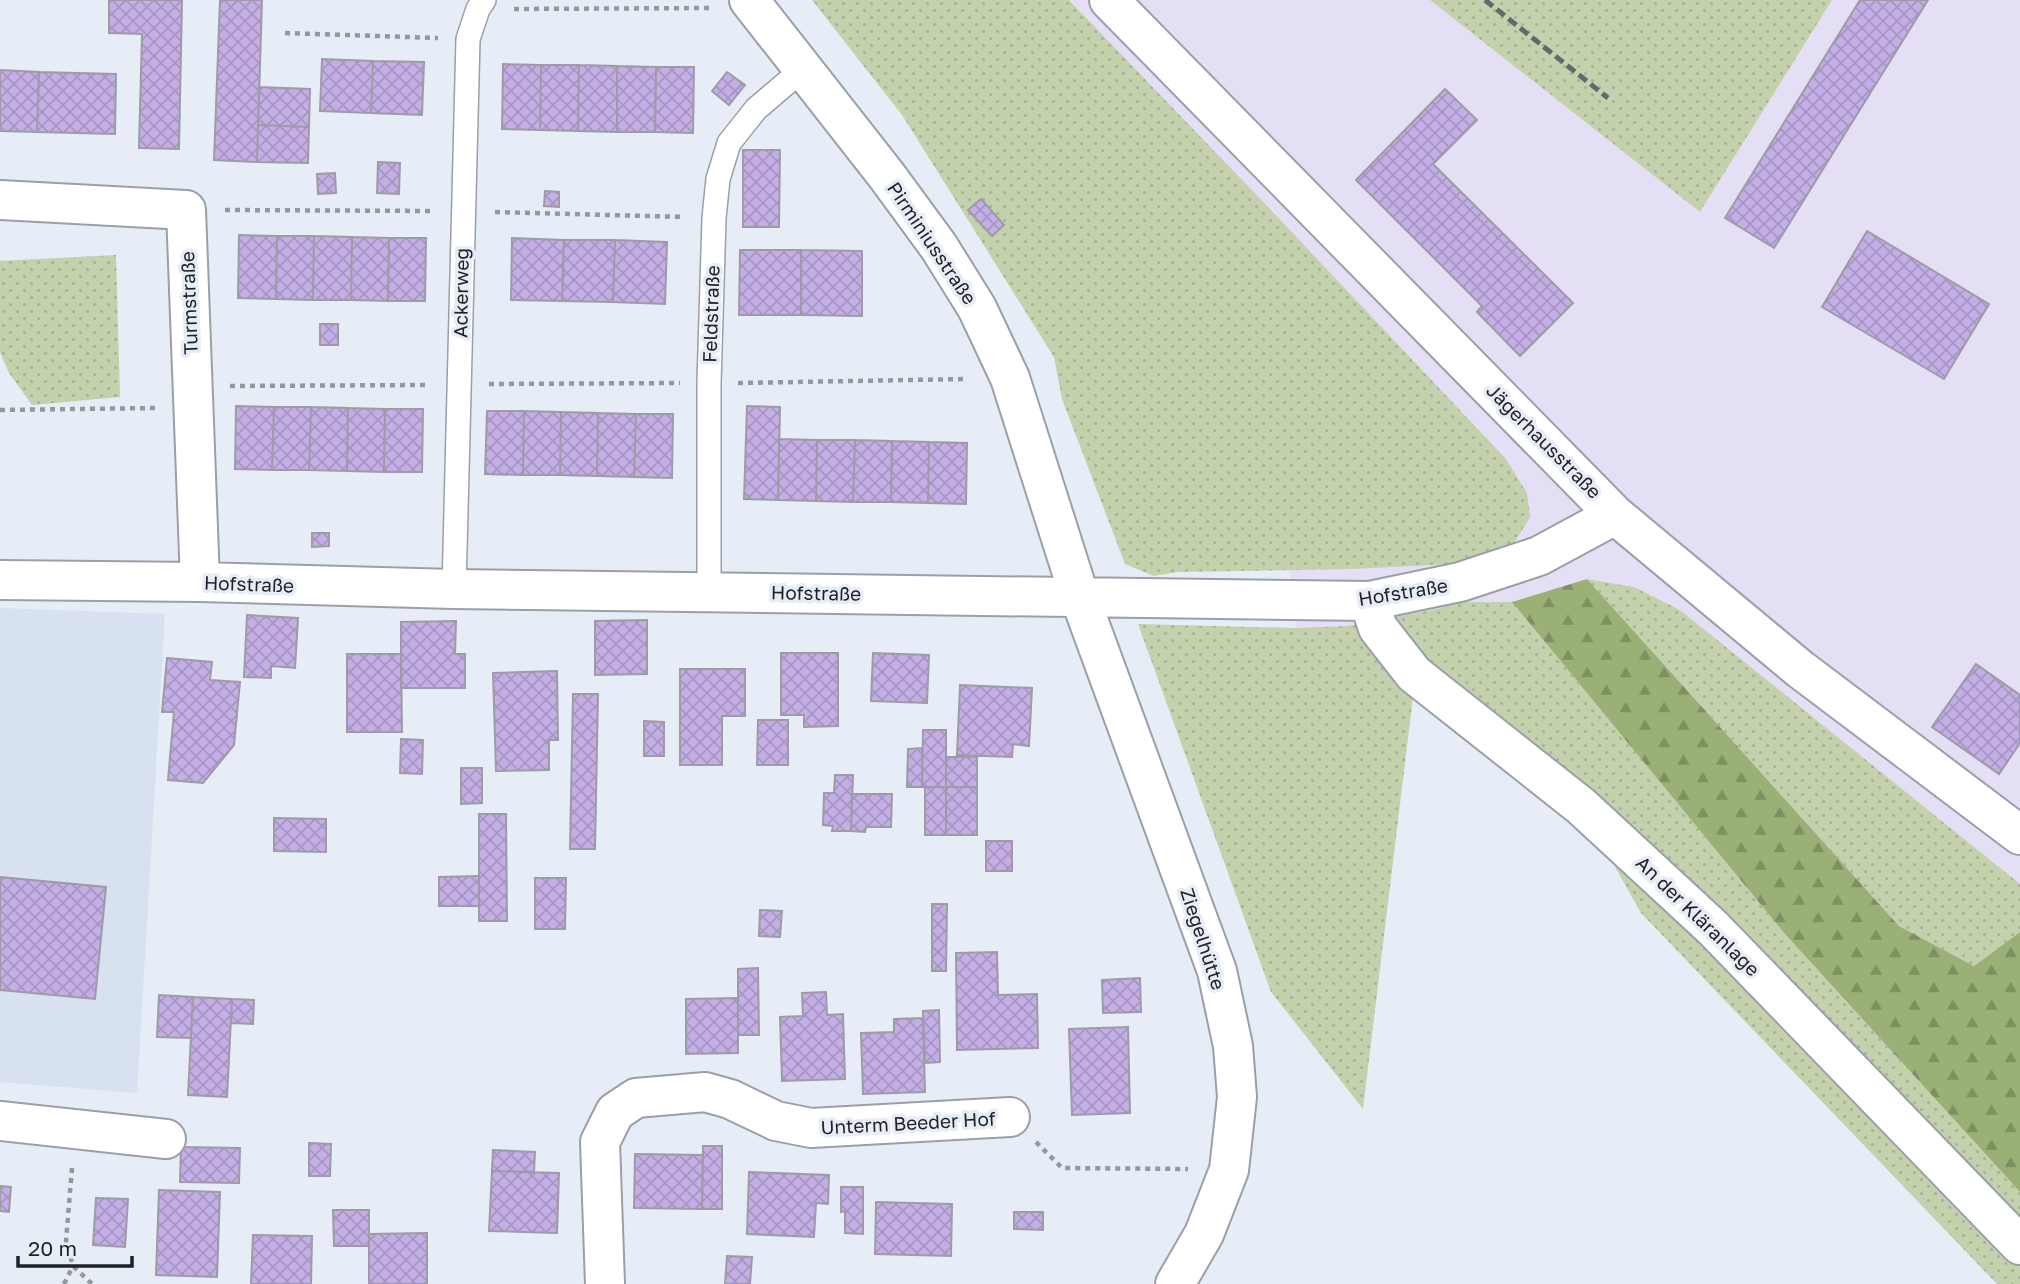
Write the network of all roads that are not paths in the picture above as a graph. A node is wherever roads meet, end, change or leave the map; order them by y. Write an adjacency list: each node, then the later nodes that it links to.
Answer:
1 (1109, 0): 6 (street, Jägerhausstraße)
2 (752, 4): 4 (street, Pirminiusstraße)
3 (481, 5): 9 (lane, Ackerweg)
4 (803, 69): 10 (lane, Feldstraße); 11 (street, Pirminiusstraße)
5 (0, 200): 8 (street, Turmstraße)
6 (1615, 515): 12 (street, Hofstraße); 13 (street, Jägerhausstraße)
7 (0, 580): 8 (street, Hofstraße)
8 (200, 582): 9 (street, Hofstraße)
9 (454, 589): 10 (street, Hofstraße)
10 (709, 591): 11 (street, Hofstraße)
11 (1080, 598): 12 (street, Hofstraße); 19 (street, Ziegelhütte)
12 (1369, 601): 17 (street, An der Kläranlage)
13 (2020, 835)
14 (1010, 1117): 18 (street, Unterm Beeder Hof)
15 (0, 1121): 16 (street)
16 (166, 1139)
17 (2020, 1245)
18 (605, 1284)
19 (1175, 1284)

